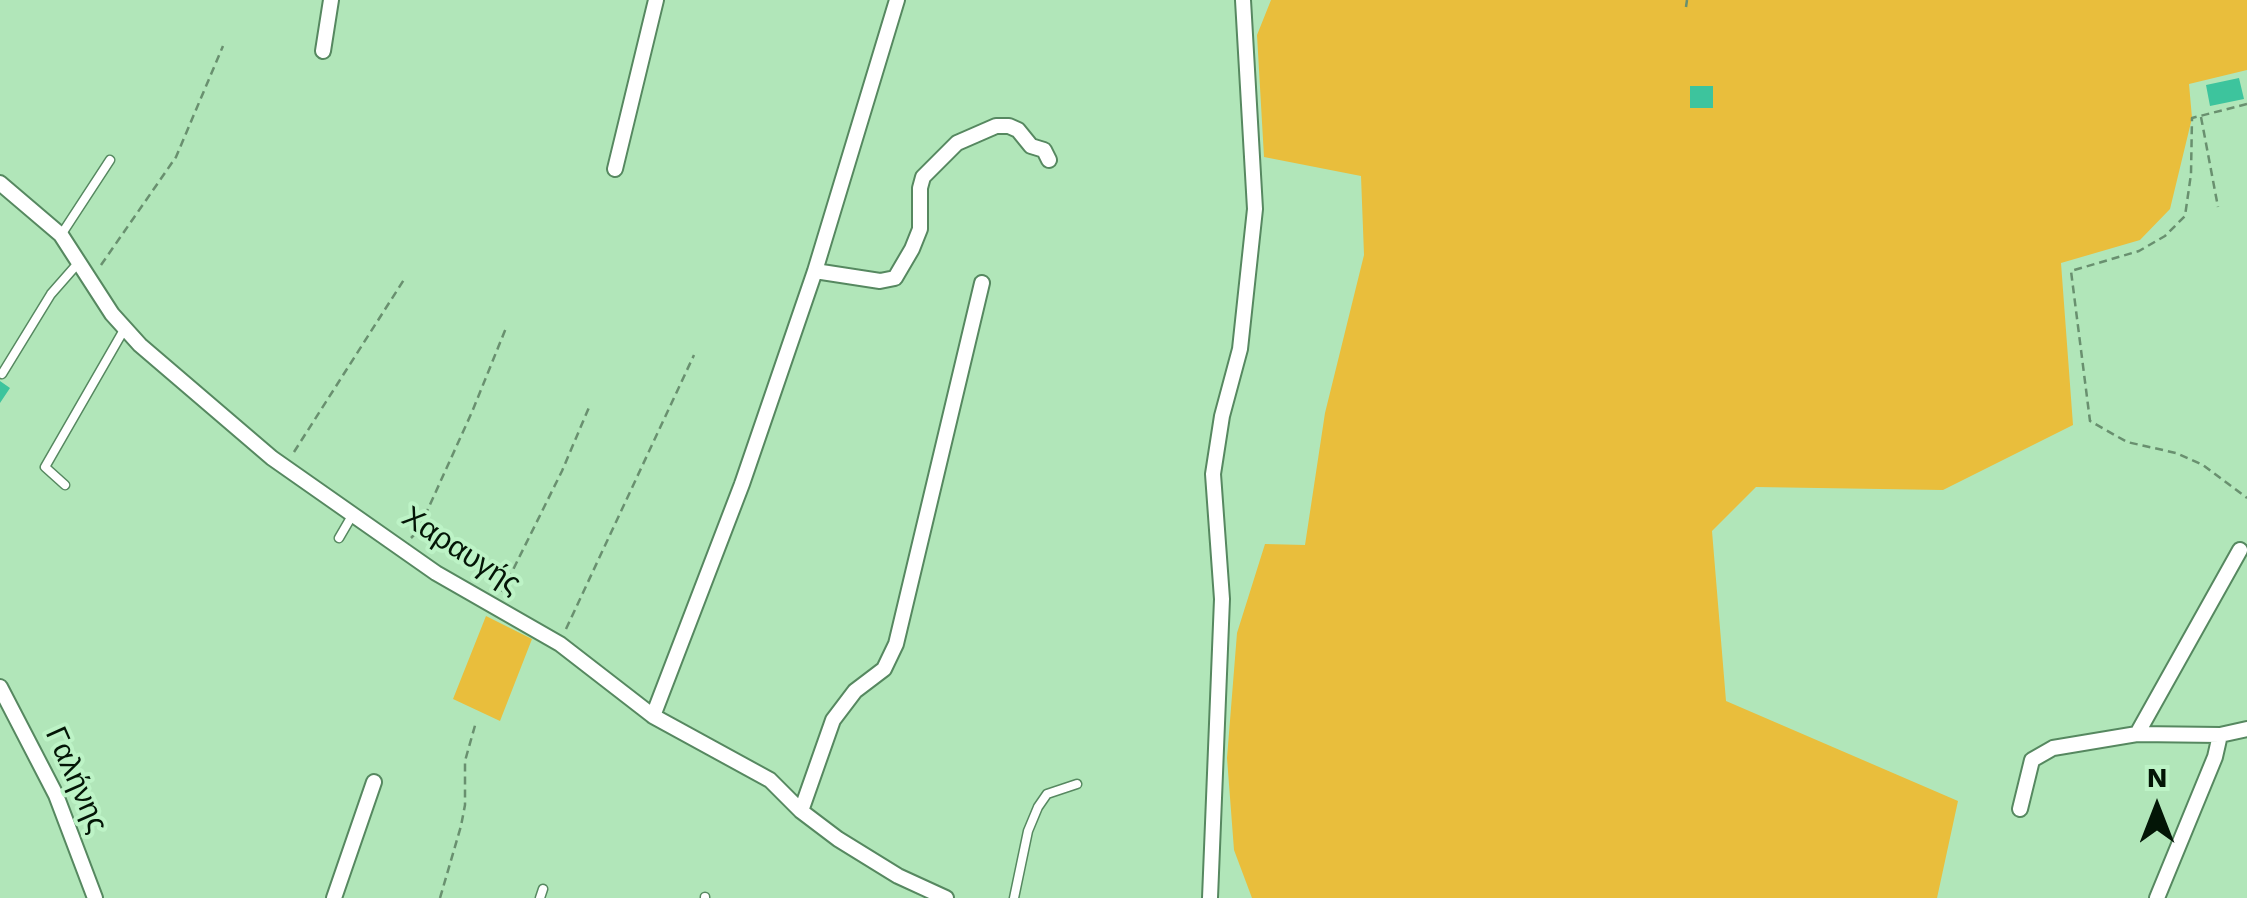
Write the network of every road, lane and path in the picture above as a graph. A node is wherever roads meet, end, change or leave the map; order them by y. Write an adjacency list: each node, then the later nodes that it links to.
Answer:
1 (331, 0): 8 (street)
2 (656, 0): 15 (street)
3 (897, 0): 20 (street)
4 (1243, 0): 53 (street)
5 (1686, 0): 6 (path)
6 (1686, 7)
7 (224, 46): 21 (path)
8 (322, 50)
9 (2247, 104): 10 (path)
10 (2201, 115): 11 (path); 12 (path)
11 (2192, 141): 12 (path); 31 (path)
12 (2206, 141): 17 (path)
13 (110, 160): 18 (lane)
14 (1049, 160): 20 (street)
15 (615, 169)
16 (0, 183): 18 (street, Χαραυγής)
17 (2218, 207)
18 (62, 235): 19 (street, Χαραυγής)
19 (80, 261): 21 (street, Χαραυγής); 27 (lane)
20 (816, 271): 39 (street)
21 (89, 277): 24 (street, Χαραυγής)
22 (404, 278): 29 (path)
23 (982, 283): 47 (street)
24 (126, 328): 29 (street, Χαραυγής); 30 (lane)
25 (506, 328): 35 (path)
26 (694, 355): 37 (path)
27 (2, 374)
28 (590, 405): 36 (path)
29 (285, 466): 32 (street, Χαραυγής)
30 (66, 486)
31 (2247, 498)
32 (353, 514): 33 (lane); 35 (street, Χαραυγής)
33 (339, 538)
34 (2240, 550): 42 (street)
35 (409, 554): 36 (street, Χαραυγής)
36 (495, 606): 37 (street, Χαραυγής)
37 (560, 644): 39 (street, Χαραυγής)
38 (0, 687): 48 (street, Γαλήνης)
39 (652, 716): 47 (street, Χαραυγής)
40 (476, 722): 50 (path)
41 (2247, 729): 43 (street)
42 (2137, 734): 43 (street); 46 (street)
43 (2220, 735): 54 (street)
44 (374, 782): 49 (street)
45 (1077, 784): 52 (lane)
46 (2020, 808)
47 (801, 811): 51 (street, Χαραυγής)
48 (95, 898)
49 (334, 898)
50 (440, 898)
51 (946, 898)
52 (1014, 898)
53 (1210, 898)
54 (2157, 898)

